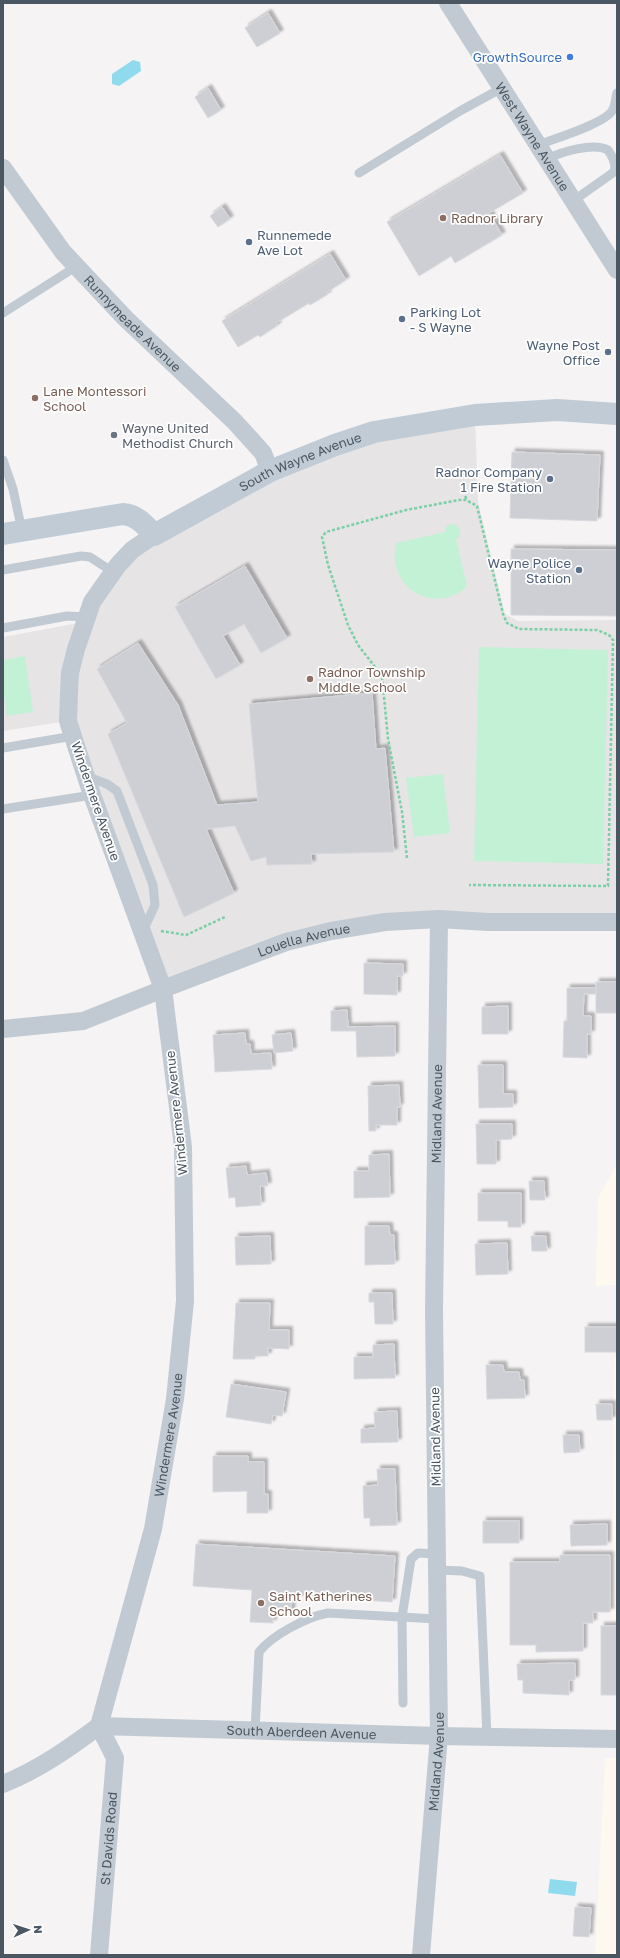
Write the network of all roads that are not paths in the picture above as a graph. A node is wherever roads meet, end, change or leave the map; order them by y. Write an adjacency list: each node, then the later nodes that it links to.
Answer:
1 (448, 3): 2 (street, West Wayne Avenue)
2 (502, 88): 4 (street, West Wayne Avenue); 6 (lane)
3 (617, 93): 4 (lane)
4 (542, 152): 7 (street, West Wayne Avenue); 7 (lane)
5 (3, 168): 8 (street, Runnymeade Avenue)
6 (359, 173)
7 (573, 201): 9 (street, West Wayne Avenue)
8 (77, 266): 10 (lane); 13 (street, Runnymeade Avenue)
9 (617, 270)
10 (3, 313)
11 (617, 414): 13 (main road, South Wayne Avenue)
12 (3, 460): 14 (lane)
13 (270, 471): 15 (main road, South Wayne Avenue)
14 (12, 532): 15 (main road)
15 (154, 535): 17 (street, Windermere Avenue)
16 (3, 570): 17 (lane)
17 (113, 572): 18 (street, Windermere Avenue)
18 (86, 617): 19 (lane); 20 (street, Windermere Avenue)
19 (3, 628)
20 (73, 736): 21 (lane); 22 (street, Windermere Avenue)
21 (3, 748)
22 (86, 776): 23 (street, Windermere Avenue); 27 (lane)
23 (92, 795): 24 (lane); 27 (street, Windermere Avenue)
24 (3, 809)
25 (439, 919): 26 (street, Louella Avenue); 28 (street, Louella Avenue); 30 (street, Midland Avenue)
26 (617, 922)
27 (142, 933): 28 (street, Windermere Avenue)
28 (163, 989): 29 (street, Louella Avenue); 34 (street, Windermere Avenue)
29 (3, 1029)
30 (436, 1562): 31 (lane); 32 (street, Midland Avenue); 37 (lane)
31 (402, 1617): 32 (lane); 33 (lane); 35 (lane)
32 (437, 1620): 36 (street, Midland Avenue)
33 (403, 1703)
34 (99, 1726): 35 (street, South Aberdeen Avenue); 39 (street); 40 (street, St Davids Road)
35 (255, 1731): 36 (street, South Aberdeen Avenue)
36 (438, 1736): 37 (street, South Aberdeen Avenue); 41 (street, Midland Avenue)
37 (487, 1737): 38 (street, South Aberdeen Avenue)
38 (617, 1739)
39 (3, 1784)
40 (99, 1955)
41 (421, 1955)

